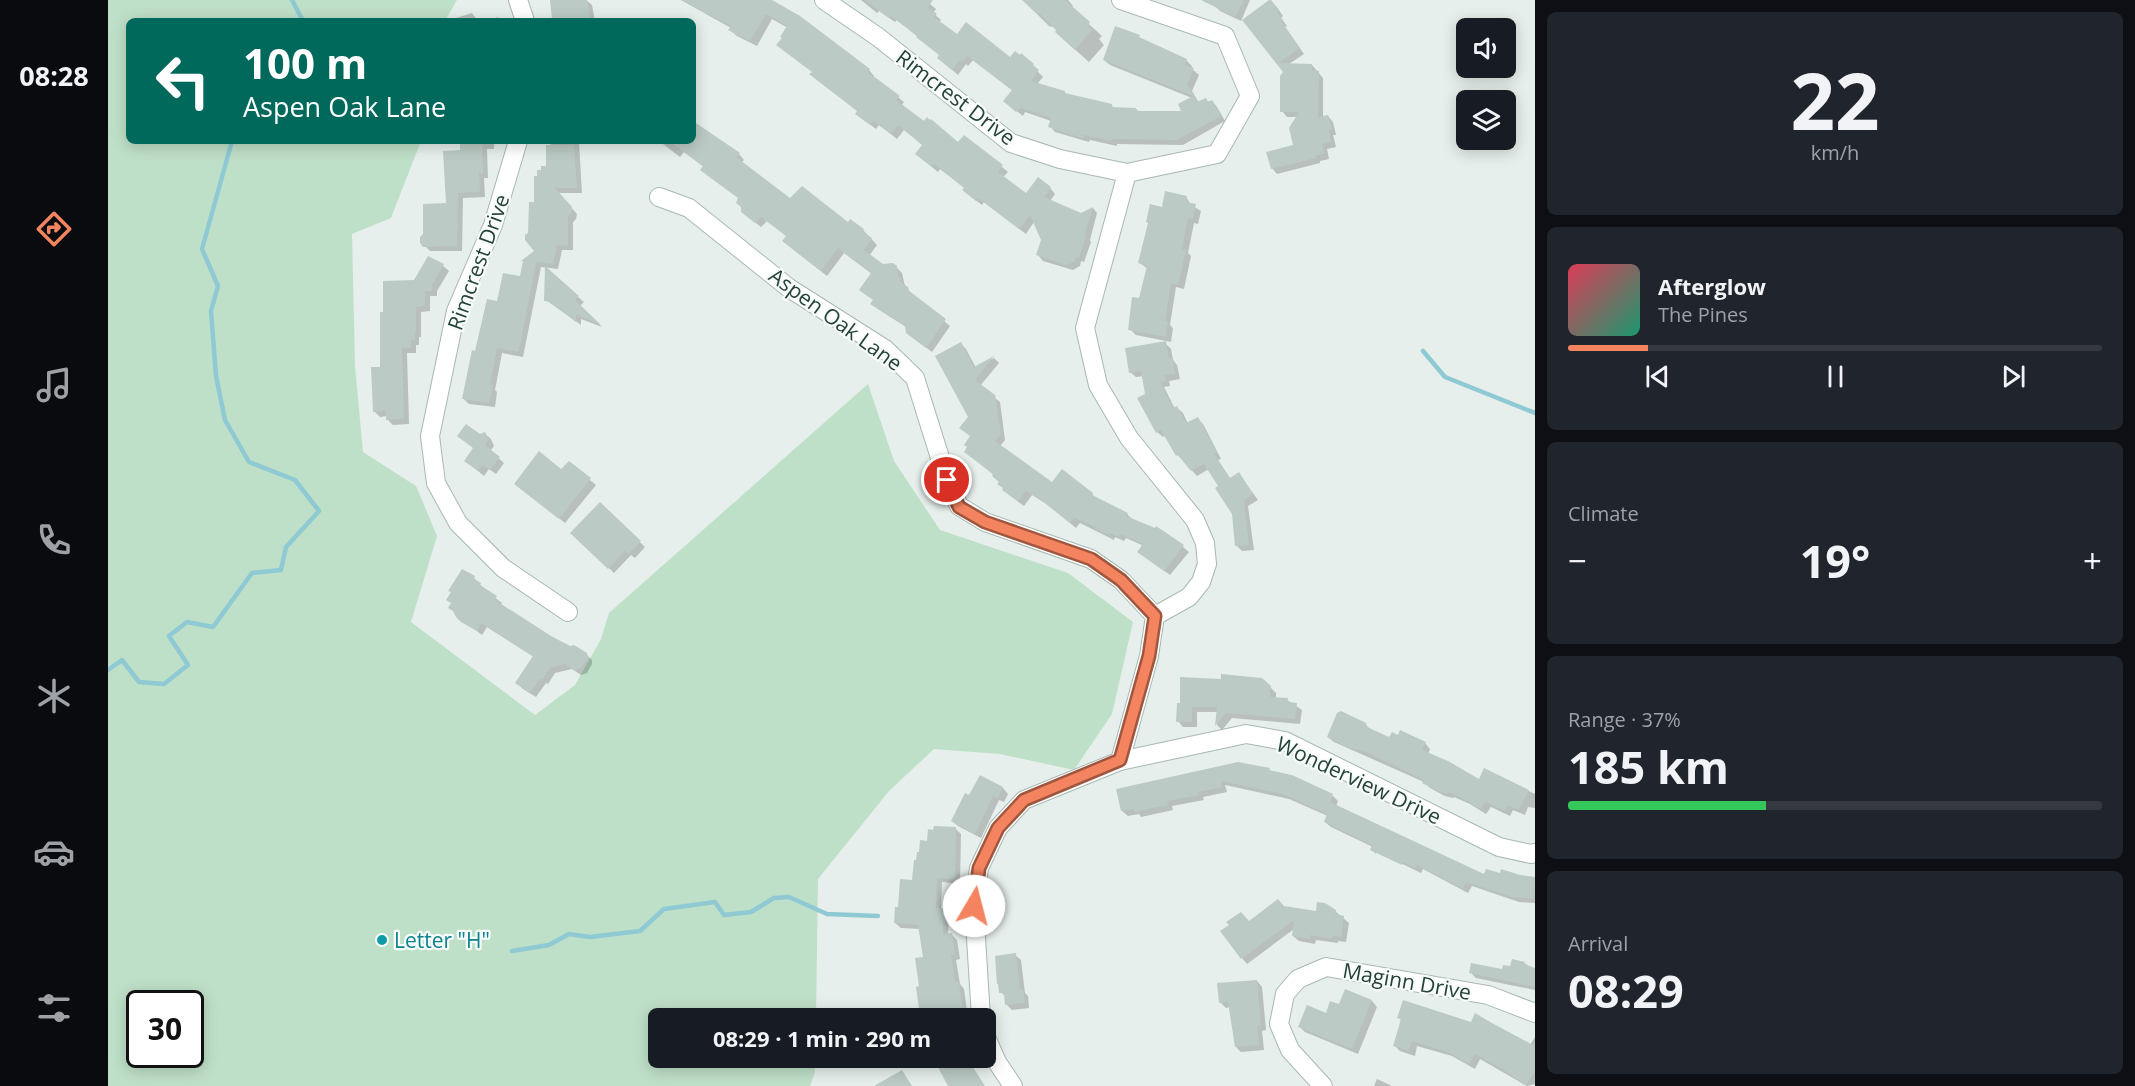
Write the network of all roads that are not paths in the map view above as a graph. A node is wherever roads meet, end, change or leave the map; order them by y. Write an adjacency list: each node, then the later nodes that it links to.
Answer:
1 (518, 0): 4 (street)
2 (824, 0): 6 (street, Rimcrest Drive)
3 (1121, 0): 6 (street, Rimcrest Drive)
4 (524, 18)
5 (517, 144): 8 (street, Rimcrest Drive)
6 (1127, 172): 9 (street)
7 (659, 197): 9 (street, Aspen Oak Lane)
8 (568, 612)
9 (1155, 616): 10 (street)
10 (1120, 760): 11 (street, Wonderview Drive); 12 (street, Wonderview Drive)
11 (1535, 853)
12 (980, 1008)
13 (1535, 1014): 16 (street, Maginn Drive)
14 (996, 1060): 15 (street)
15 (1013, 1086)
16 (1323, 1086)

